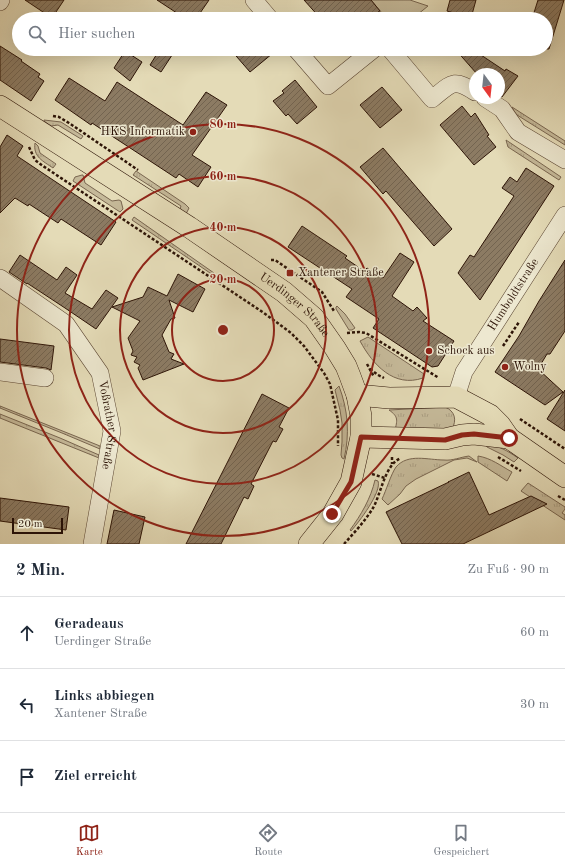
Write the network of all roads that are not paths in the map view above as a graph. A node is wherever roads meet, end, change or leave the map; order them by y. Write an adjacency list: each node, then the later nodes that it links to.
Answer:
1 (254, 0): 2 (street)
2 (264, 12)
3 (302, 56): 4 (street)
4 (365, 56)
5 (396, 56): 6 (street)
6 (469, 88)
7 (494, 104): 9 (street)
8 (0, 106): 14 (main road, Uerdinger Straße)
9 (565, 160)
10 (565, 215): 15 (street, Humboldtstraße)
11 (0, 278): 20 (street, Voßrather Straße)
12 (0, 372): 13 (street)
13 (45, 378)
14 (357, 395): 15 (main road); 17 (main road)
15 (456, 397): 16 (main road); 18 (main road)
16 (462, 435): 17 (main road); 18 (main road)
17 (361, 437): 21 (main road)
18 (509, 438): 19 (main road)
19 (559, 485)
20 (92, 544)
21 (309, 544)

